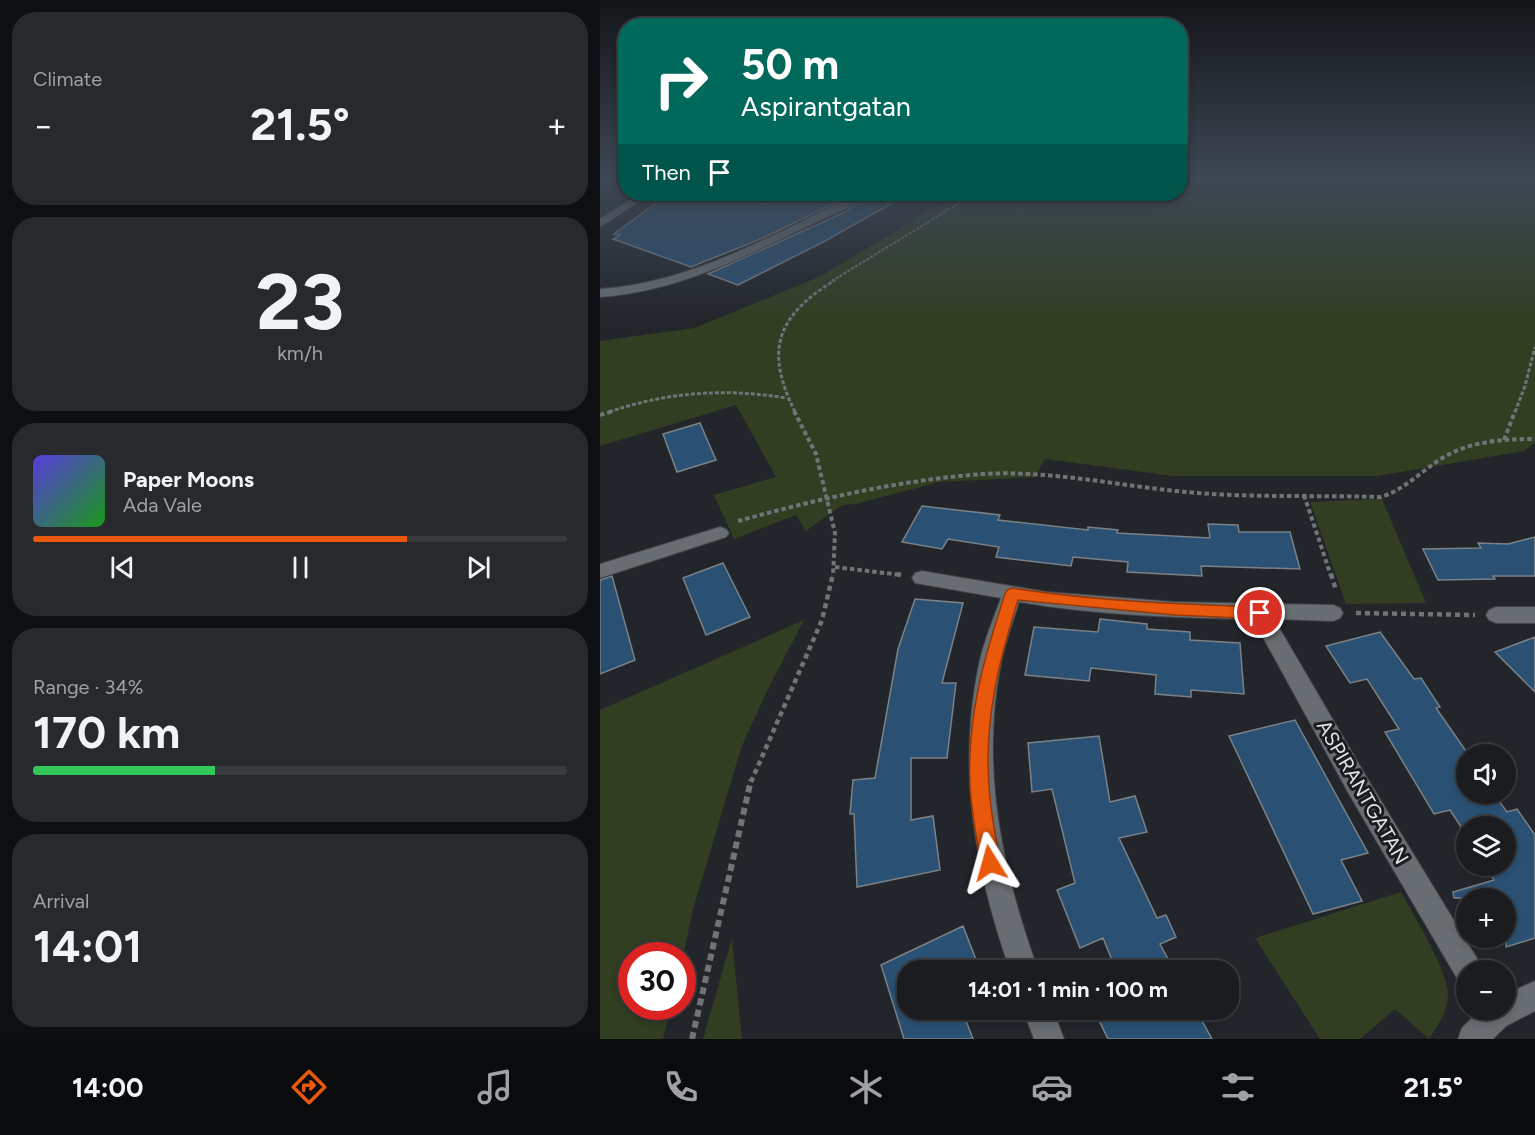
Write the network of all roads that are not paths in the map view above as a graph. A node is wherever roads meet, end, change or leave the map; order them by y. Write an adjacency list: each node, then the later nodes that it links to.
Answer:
1 (799, 225): 2 (street)
2 (600, 292)
3 (720, 533): 4 (street)
4 (600, 572)
5 (922, 578): 6 (street)
6 (1012, 594): 7 (street); 11 (street)
7 (1260, 613): 8 (street); 12 (street, ASPIRANTGATAN)
8 (1338, 613)
9 (1496, 615): 10 (street)
10 (1535, 615)
11 (1021, 960)
12 (1462, 960)
13 (1535, 996): 14 (street)
14 (1516, 1003)
15 (1042, 1020): 17 (street)
16 (1487, 1020): 18 (street)
17 (1049, 1039)
18 (1473, 1039)

